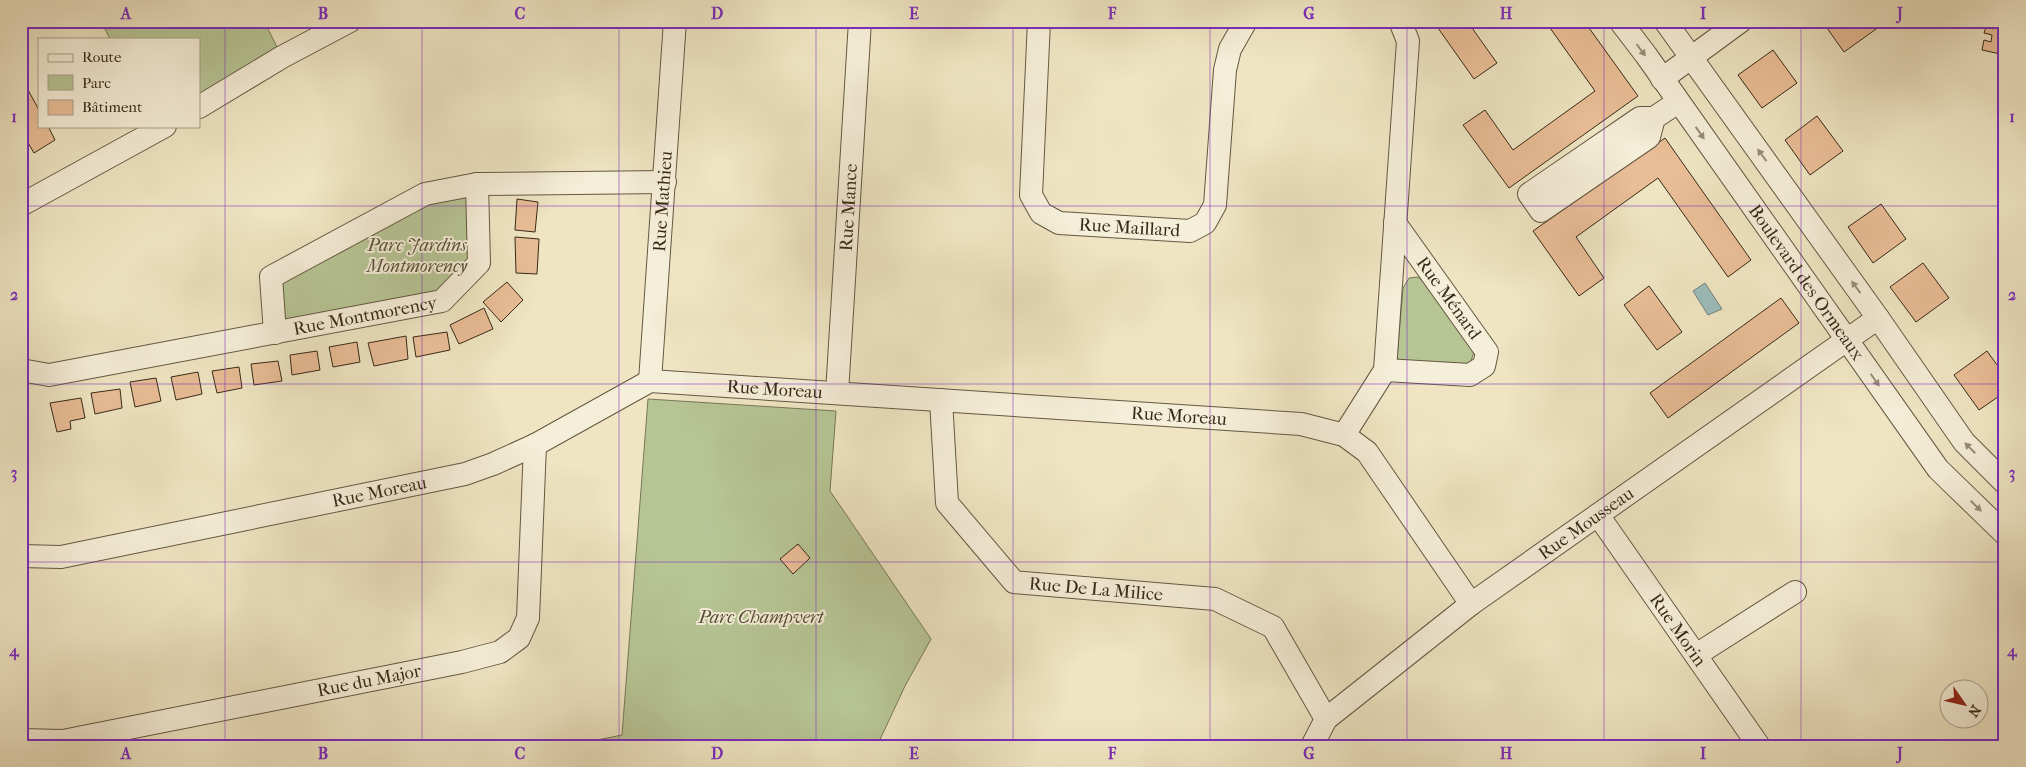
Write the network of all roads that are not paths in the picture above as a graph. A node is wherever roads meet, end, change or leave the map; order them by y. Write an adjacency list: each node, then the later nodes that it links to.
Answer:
1 (350, 21): 13 (street)
2 (675, 21): 16 (street, Rue Mathieu)
3 (860, 21): 26 (street, Rue Mance)
4 (1039, 21): 5 (street, Rue Maillard)
5 (1246, 21)
6 (1400, 21): 19 (street, Rue Ménard)
7 (1620, 21): 11 (street, Boulevard des Ormeaux, one-way to 11)
8 (1664, 21): 10 (street)
9 (1741, 21): 10 (street)
10 (1691, 56): 11 (street); 20 (street, one-way to 10)
11 (1662, 79): 12 (street, Boulevard des Ormeaux)
12 (1678, 102): 14 (street); 22 (street, Boulevard des Ormeaux, one-way to 22)
13 (200, 106)
14 (1654, 118): 14 (street)
15 (161, 128): 18 (street)
16 (665, 182): 17 (street, Rue Montmorency); 25 (street, Rue Mathieu)
17 (476, 184): 21 (street, Rue Montmorency); 21 (street, Rue Montmorency)
18 (21, 205)
19 (1395, 223): 24 (street, Rue Ménard); 24 (street, Rue Ménard)
20 (1878, 318): 22 (street, Rue Mousseau); 30 (street, one-way to 20)
21 (275, 332): 23 (street, Rue Montmorency)
22 (1847, 340): 31 (street, Rue Mousseau); 32 (street, Boulevard des Ormeaux, one-way to 32)
23 (21, 370)
24 (1385, 370): 28 (street, Rue Ménard)
25 (650, 381): 26 (street, Rue Moreau); 29 (street, Rue Moreau)
26 (836, 393): 27 (street, Rue Moreau)
27 (941, 400): 28 (street, Rue Moreau); 37 (street, Rue De La Milice)
28 (1344, 435): 35 (street, Rue Moreau)
29 (535, 444): 33 (street, Rue Moreau); 38 (street, Rue du Major)
30 (2005, 482)
31 (1598, 515): 35 (street, Rue Mousseau); 36 (street, Rue Morin)
32 (2005, 534)
33 (21, 556)
34 (1795, 592): 36 (street)
35 (1471, 604): 37 (street, Rue Mousseau)
36 (1696, 655): 40 (street, Rue Morin)
37 (1326, 719): 39 (street, Rue Mousseau)
38 (21, 740)
39 (1312, 746)
40 (1759, 746)

